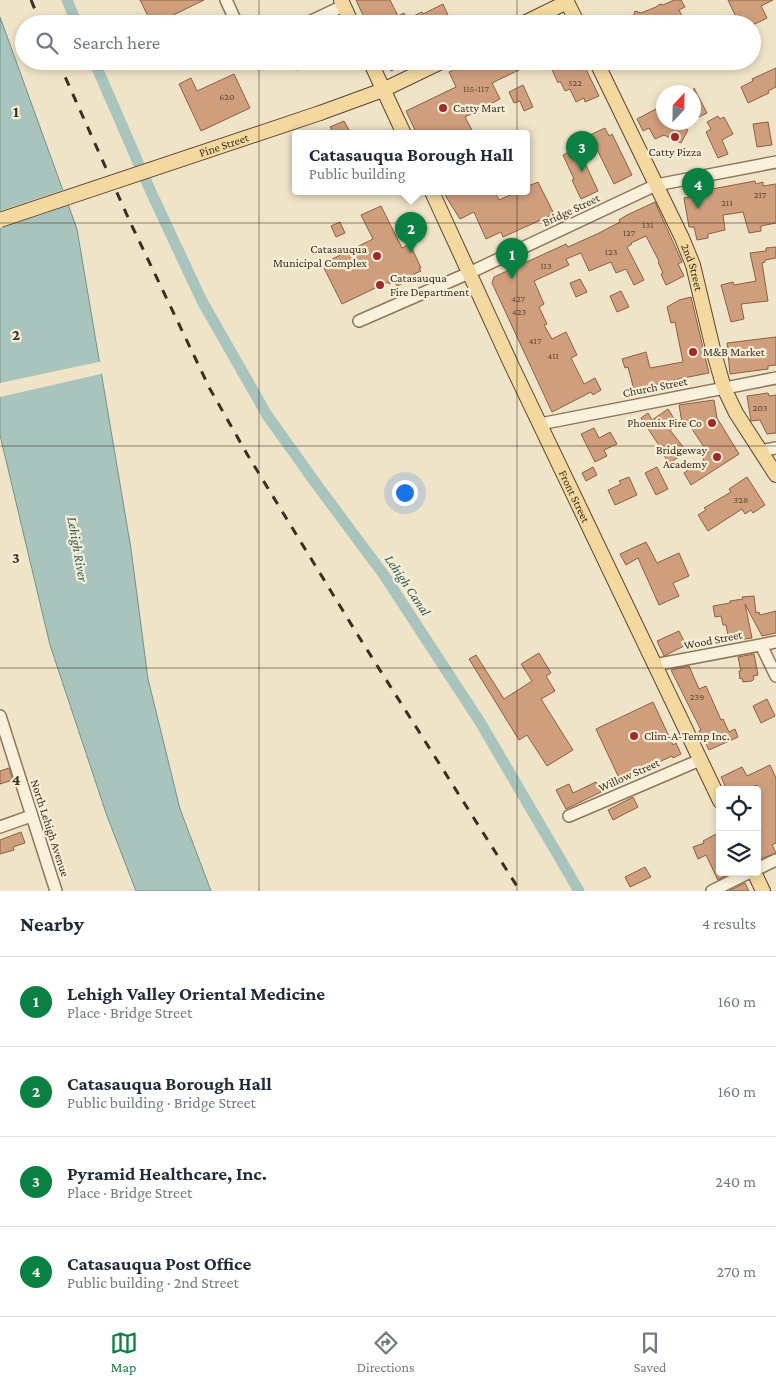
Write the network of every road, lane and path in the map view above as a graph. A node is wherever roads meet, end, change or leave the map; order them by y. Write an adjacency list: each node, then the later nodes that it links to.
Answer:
1 (226, 0): 4 (street)
2 (569, 1): 7 (main road); 8 (main road)
3 (342, 3): 5 (street); 6 (main road)
4 (233, 15)
5 (321, 15)
6 (348, 15)
7 (540, 15)
8 (574, 15)
9 (374, 70): 12 (main road)
10 (425, 70): 12 (main road, Pine Street)
11 (600, 70): 15 (main road, 2nd Street)
12 (383, 90): 13 (main road); 17 (main road, Pine Street, bridge)
13 (402, 130)
14 (776, 162): 15 (street, Bridge Street)
15 (656, 185): 18 (street, Bridge Street); 21 (main road, 2nd Street)
16 (433, 195): 18 (main road, Front Street)
17 (0, 220)
18 (469, 273): 19 (street, Bridge Street); 22 (main road, Front Street)
19 (359, 321)
20 (776, 378): 21 (street, Church Street)
21 (724, 388): 22 (street, Church Street); 24 (main road, 2nd Street)
22 (540, 424): 28 (main road, Front Street)
23 (776, 448): 24 (street)
24 (760, 451): 25 (main road, 2nd Street)
25 (776, 475)
26 (776, 642): 27 (street, Wood Street)
27 (761, 645): 28 (street, Wood Street); 29 (street)
28 (654, 665): 31 (main road, Front Street)
29 (776, 676)
30 (0, 716): 33 (street, North Lehigh Avenue)
31 (700, 760): 32 (main road, Front Street); 34 (street, Willow Street)
32 (716, 793)
33 (31, 816): 35 (street); 40 (street, North Lehigh Avenue)
34 (569, 816)
35 (0, 827)
36 (776, 860): 37 (street)
37 (761, 866)
38 (742, 876): 41 (street)
39 (756, 876): 42 (main road)
40 (56, 891)
41 (712, 891)
42 (763, 891)

